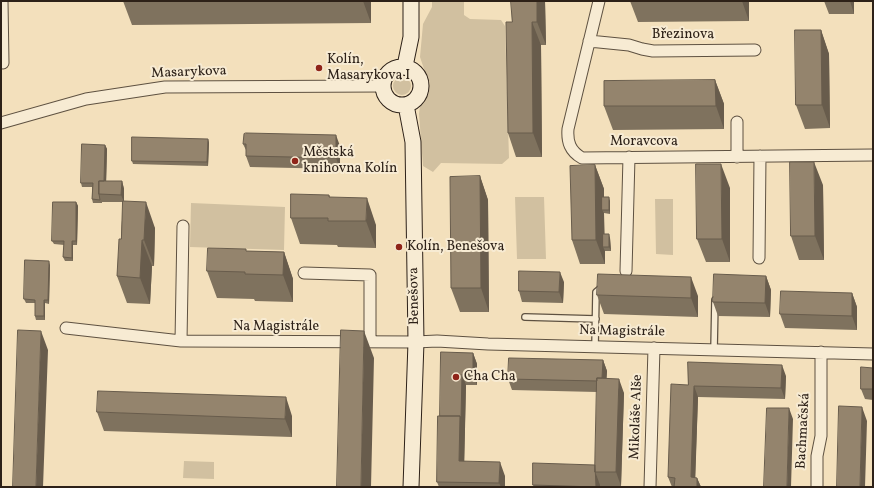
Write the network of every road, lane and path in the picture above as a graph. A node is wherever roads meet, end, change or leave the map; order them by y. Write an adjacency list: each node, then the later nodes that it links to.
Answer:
1 (2, 1): 6 (street)
2 (411, 1): 7 (street)
3 (599, 1): 4 (street, Moravcova)
4 (589, 41): 5 (street, Březinova); 14 (street, Moravcova)
5 (755, 50)
6 (3, 63)
7 (405, 66): 8 (street); 9 (street)
8 (383, 86): 9 (street); 11 (street, Masarykova)
9 (406, 105): 27 (street, Benešova)
10 (736, 122): 15 (street)
11 (1, 123)
12 (873, 155): 13 (street, Moravcova)
13 (760, 156): 15 (street, Moravcova); 17 (street)
14 (628, 157): 15 (street, Moravcova); 18 (street)
15 (737, 157)
16 (183, 226): 25 (street)
17 (759, 258)
18 (626, 271)
19 (304, 273): 26 (street)
20 (605, 285): 23 (lane)
21 (715, 295): 30 (lane)
22 (525, 317): 23 (lane)
23 (596, 319): 28 (lane)
24 (66, 328): 25 (street, Na Magistrále)
25 (181, 341): 26 (street, Na Magistrále)
26 (370, 342): 27 (street, Na Magistrále)
27 (416, 342): 28 (street, Na Magistrále); 33 (street, Benešova)
28 (595, 347): 29 (street, Na Magistrále)
29 (654, 348): 30 (street, Na Magistrále); 34 (street, Mikoláše Alše)
30 (714, 350): 31 (street, Na Magistrále)
31 (820, 352): 32 (street, Na Magistrále); 35 (street, Bachmačská)
32 (873, 354)
33 (411, 487)
34 (650, 487)
35 (817, 487)

